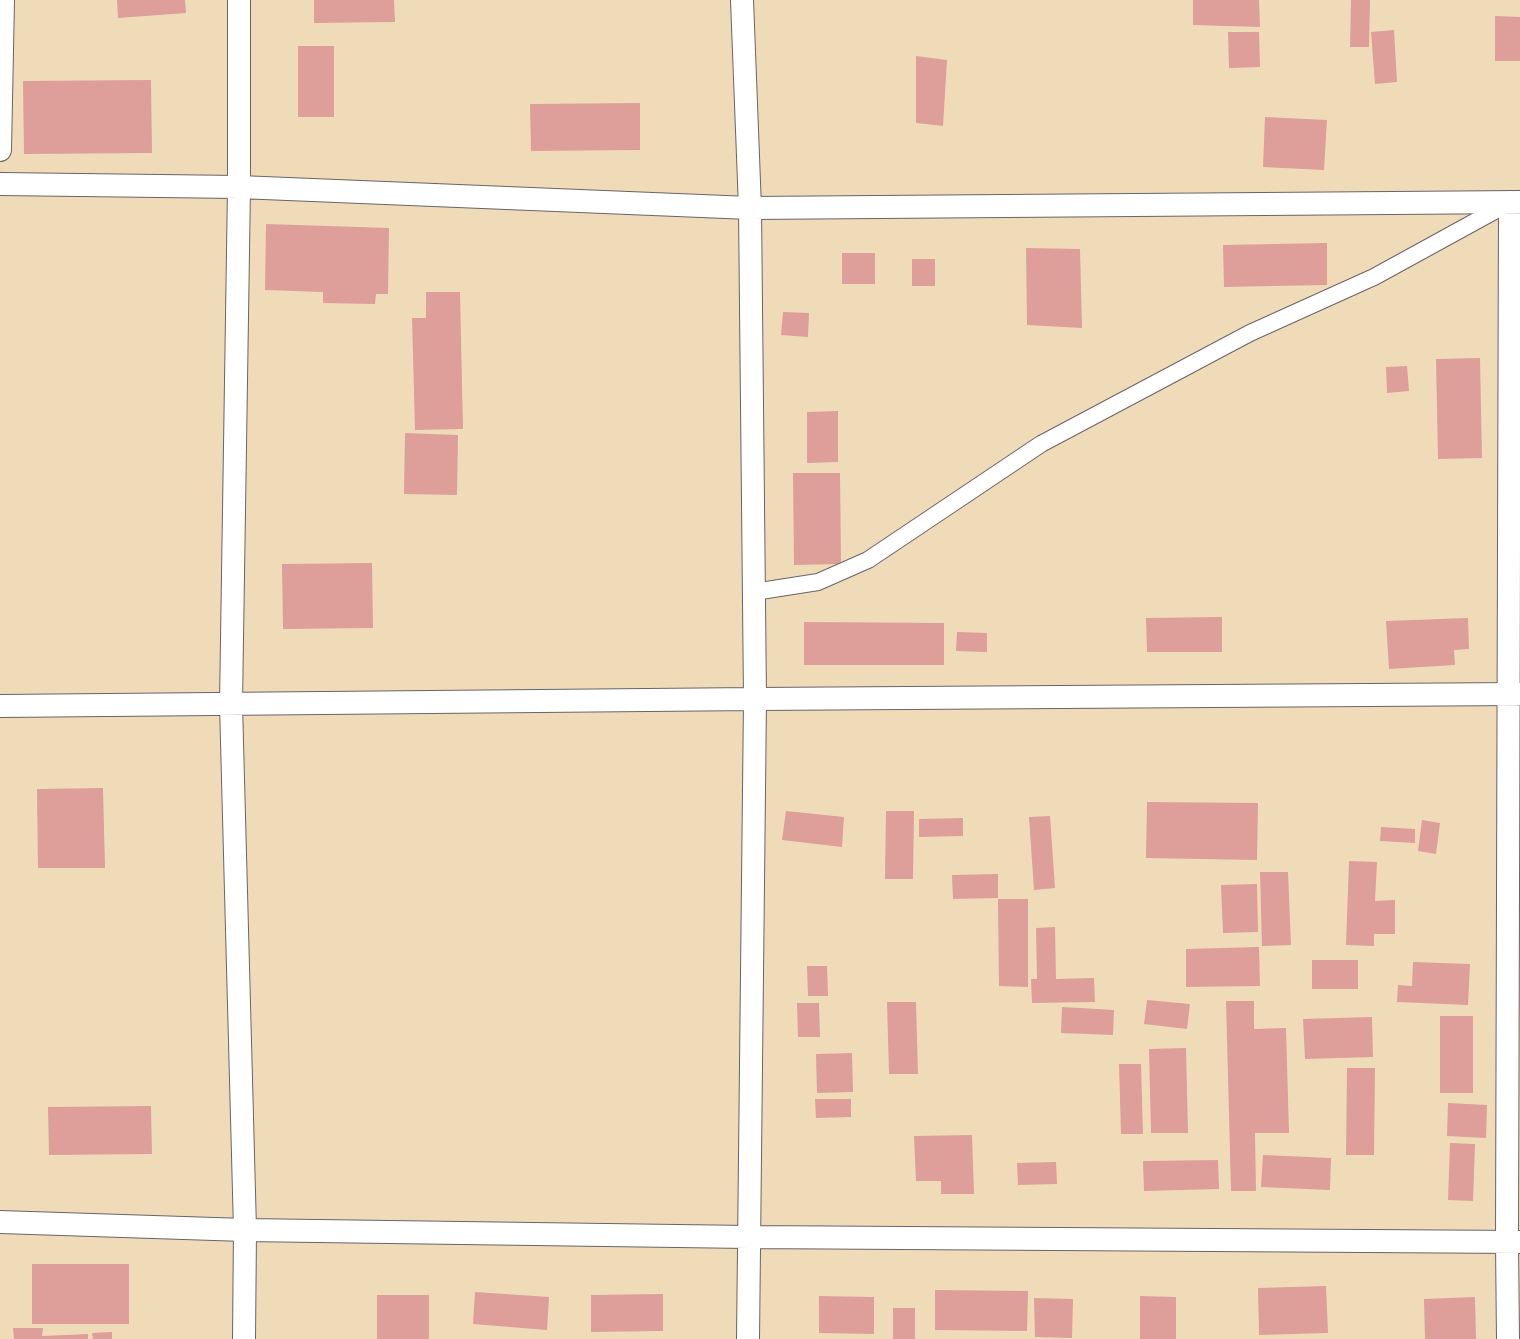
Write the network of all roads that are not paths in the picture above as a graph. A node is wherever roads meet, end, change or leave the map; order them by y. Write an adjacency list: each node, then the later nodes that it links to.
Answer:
1 (3, 0): 4 (street)
2 (239, 0): 6 (street)
3 (742, 0): 8 (street)
4 (0, 150)
5 (0, 184): 6 (street)
6 (239, 187): 8 (street); 12 (street)
7 (1515, 202): 8 (street); 9 (lane); 10 (street)
8 (750, 208): 9 (street)
9 (754, 592): 11 (street)
10 (1514, 694): 11 (street); 17 (street)
11 (755, 699): 12 (street); 16 (street)
12 (231, 704): 13 (street); 15 (street)
13 (0, 706)
14 (0, 1222): 15 (street)
15 (245, 1230): 16 (street); 18 (street)
16 (749, 1238): 17 (street); 19 (street)
17 (1513, 1242): 20 (street)
18 (244, 1339)
19 (748, 1339)
20 (1508, 1339)

